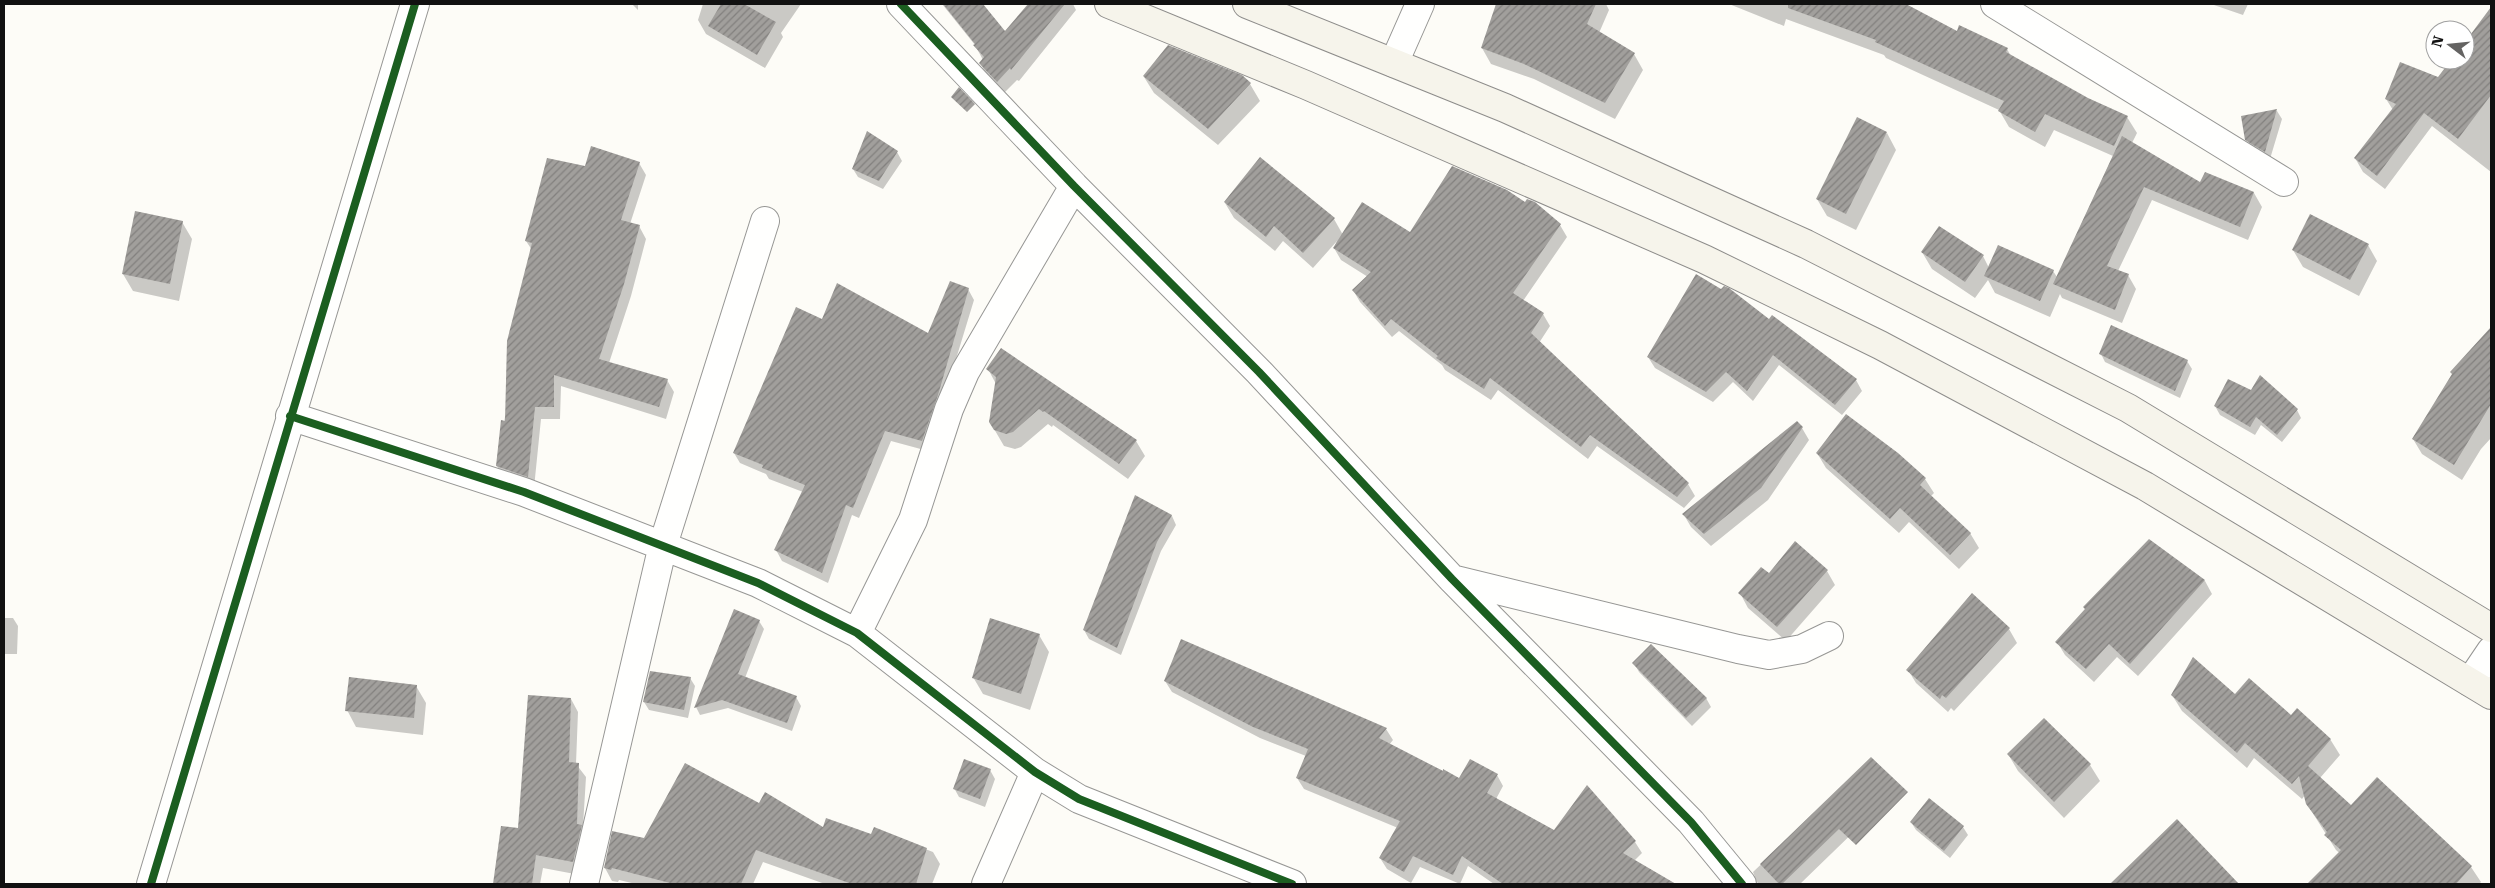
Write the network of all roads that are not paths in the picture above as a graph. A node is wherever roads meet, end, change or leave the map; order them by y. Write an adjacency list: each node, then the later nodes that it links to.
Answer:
1 (415, 4): 11 (street)
2 (901, 4): 9 (street)
3 (1108, 4): 18 (main road)
4 (1247, 4): 7 (main road)
5 (1420, 4): 7 (street)
6 (1995, 4): 8 (street)
7 (1394, 63): 14 (main road)
8 (2284, 182)
9 (1074, 186): 13 (street); 15 (street)
10 (765, 221): 12 (street)
11 (290, 416): 12 (street); 20 (street)
12 (663, 544): 15 (street); 21 (street)
13 (1452, 579): 16 (street); 24 (street)
14 (2491, 628)
15 (857, 633): 19 (street)
16 (1829, 636)
17 (2491, 651): 18 (street)
18 (2481, 688)
19 (1035, 772): 22 (street); 23 (street)
20 (151, 884)
21 (584, 884)
22 (986, 884)
23 (1292, 884)
24 (1742, 884)

